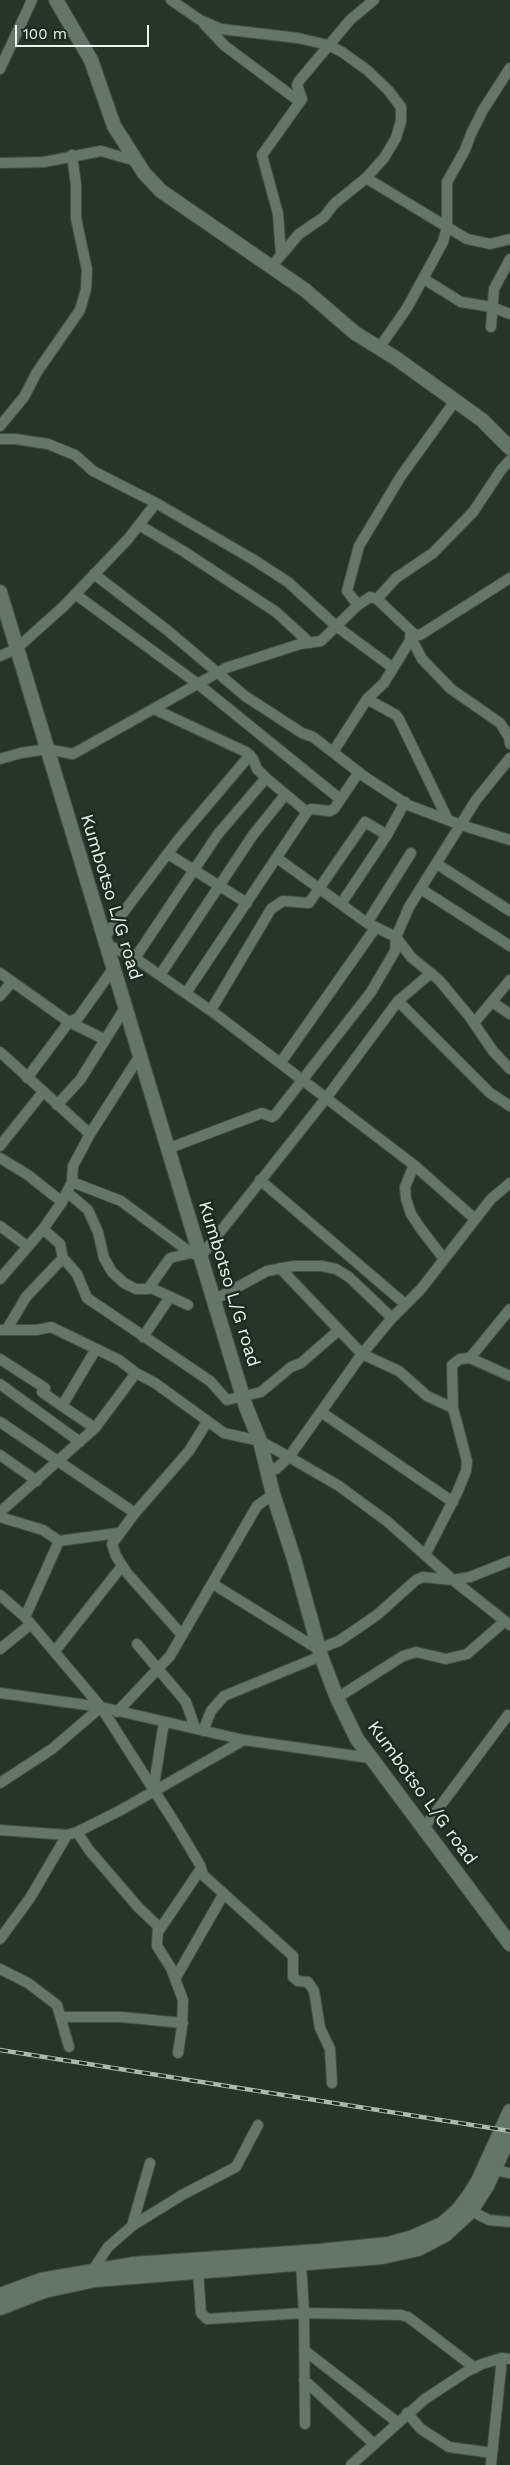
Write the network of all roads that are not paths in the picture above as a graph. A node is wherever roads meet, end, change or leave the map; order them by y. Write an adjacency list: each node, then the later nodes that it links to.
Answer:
1 (32, 0): 8 (street)
2 (56, 0): 11 (main road)
3 (171, 0): 5 (street)
4 (374, 0): 6 (street)
5 (200, 20): 6 (street); 9 (street)
6 (328, 45): 9 (street); 13 (street)
7 (510, 68): 14 (street)
8 (0, 69)
9 (300, 102): 16 (street)
10 (72, 155): 11 (street); 12 (street); 25 (street)
11 (136, 161): 18 (main road)
12 (0, 163)
13 (366, 178): 14 (street); 16 (street)
14 (447, 227): 15 (street); 19 (street)
15 (510, 239)
16 (281, 254): 18 (street)
17 (510, 259): 20 (street)
18 (271, 267): 23 (main road)
19 (424, 279): 20 (street); 23 (street)
20 (492, 307): 21 (street); 22 (street)
21 (510, 314)
22 (491, 328)
23 (379, 348): 24 (main road)
24 (456, 401): 27 (main road); 36 (street)
25 (0, 426)
26 (0, 439): 29 (street)
27 (509, 445)
28 (510, 460): 35 (street)
29 (156, 503): 30 (street); 37 (street)
30 (139, 525): 31 (street); 39 (street)
31 (94, 574): 34 (street); 43 (street)
32 (510, 578): 38 (street)
33 (0, 592): 40 (main road, Kumbotso L/G road)
34 (75, 594): 40 (street); 44 (street)
35 (377, 599): 36 (street); 38 (street)
36 (358, 605): 37 (street)
37 (336, 626): 39 (street); 42 (street)
38 (412, 635): 42 (street); 47 (street)
39 (310, 643): 43 (street)
40 (16, 649): 41 (street); 48 (main road, Kumbotso L/G road)
41 (0, 656)
42 (393, 668): 45 (street)
43 (217, 673): 44 (street); 49 (street)
44 (198, 684): 46 (street); 56 (street)
45 (368, 699): 49 (street); 59 (street)
46 (154, 708): 48 (street); 50 (street)
47 (510, 744)
48 (47, 749): 52 (street); 76 (main road, Kumbotso L/G road)
49 (333, 752): 53 (street)
50 (250, 755): 54 (street); 64 (street)
51 (510, 758): 60 (street)
52 (0, 759)
53 (358, 772): 56 (street); 57 (street)
54 (266, 778): 55 (street); 67 (street)
55 (285, 795): 58 (street); 68 (street)
56 (340, 799): 58 (street)
57 (405, 802): 59 (street); 61 (street)
58 (308, 812): 65 (street)
59 (448, 820): 60 (street)
60 (461, 825): 62 (street); 66 (street)
61 (387, 835): 69 (street); 72 (street)
62 (510, 840)
63 (411, 853): 74 (street)
64 (168, 854): 67 (street); 76 (street)
65 (277, 858): 69 (street); 71 (street)
66 (437, 864): 70 (street); 73 (street)
67 (192, 870): 68 (street); 78 (street)
68 (219, 886): 71 (street); 82 (street)
69 (320, 888): 72 (street); 90 (street)
70 (421, 889): 75 (street); 77 (street)
71 (247, 903): 85 (street)
72 (341, 904): 74 (street)
73 (510, 910)
74 (372, 925): 75 (street); 97 (street)
75 (396, 937): 81 (street); 100 (street)
76 (105, 941): 78 (street); 79 (main road, Kumbotso L/G road)
77 (510, 946)
78 (135, 958): 82 (street)
79 (113, 969): 89 (main road, Kumbotso L/G road); 92 (street)
80 (0, 973): 84 (street)
81 (431, 973): 87 (street); 93 (street)
82 (160, 975): 85 (street)
83 (510, 980): 88 (street)
84 (12, 982): 86 (street); 92 (street)
85 (186, 993): 90 (street)
86 (0, 996)
87 (398, 1002): 102 (street); 104 (street)
88 (492, 1002): 91 (street); 93 (street)
89 (125, 1008): 94 (street); 96 (main road, Kumbotso L/G road)
90 (210, 1010): 97 (street)
91 (510, 1014)
92 (69, 1022): 94 (street); 99 (street)
93 (474, 1024): 98 (street)
94 (104, 1039): 103 (street)
95 (0, 1052): 99 (street)
96 (139, 1057): 105 (street); 107 (main road, Kumbotso L/G road)
97 (281, 1062): 100 (street)
98 (510, 1068)
99 (28, 1078): 101 (street)
100 (304, 1080): 102 (street); 107 (street)
101 (43, 1092): 103 (street); 106 (street)
102 (327, 1097): 109 (street); 110 (street)
103 (58, 1105): 105 (street)
104 (510, 1106)
105 (90, 1134): 112 (street)
106 (0, 1146)
107 (168, 1149): 118 (main road, Kumbotso L/G road)
108 (0, 1158): 113 (street)
109 (414, 1165): 114 (street); 120 (street)
110 (260, 1180): 118 (street); 126 (street)
111 (510, 1183): 114 (street)
112 (69, 1187): 113 (street); 118 (street); 123 (street)
113 (62, 1202): 116 (street)
114 (475, 1219): 120 (street)
115 (0, 1226): 117 (street)
116 (43, 1229): 117 (street); 119 (street)
117 (27, 1246): 122 (street)
118 (196, 1254): 123 (street); 125 (main road, Kumbotso L/G road)
119 (63, 1258): 130 (street); 132 (street)
120 (444, 1259): 126 (street)
121 (280, 1268): 125 (street); 129 (street); 131 (street)
122 (0, 1279)
123 (149, 1288): 124 (street)
124 (170, 1297): 127 (street); 132 (street)
125 (214, 1300): 140 (main road, Kumbotso L/G road)
126 (405, 1304): 129 (street)
127 (188, 1305)
128 (510, 1309): 135 (street)
129 (392, 1318): 134 (street)
130 (3, 1330): 133 (street)
131 (339, 1330): 134 (street); 140 (street)
132 (143, 1337): 140 (street)
133 (96, 1349): 137 (street); 141 (street)
134 (362, 1354): 142 (street); 143 (street)
135 (470, 1358): 138 (street); 142 (street)
136 (0, 1359): 141 (street)
137 (136, 1374): 145 (street); 146 (street)
138 (510, 1376)
139 (0, 1384): 148 (street)
140 (243, 1397): 147 (main road, Kumbotso L/G road)
141 (62, 1406): 146 (street)
142 (453, 1408): 155 (street)
143 (321, 1412): 150 (street); 155 (street)
144 (0, 1422): 151 (street)
145 (207, 1422): 147 (street); 157 (street)
146 (95, 1428): 148 (street)
147 (260, 1441): 150 (street); 152 (main road, Kumbotso L/G road)
148 (80, 1442): 151 (street)
149 (0, 1455): 153 (street)
150 (289, 1457): 152 (street); 161 (street)
151 (58, 1462): 153 (street); 157 (street)
152 (267, 1466): 154 (main road, Kumbotso L/G road)
153 (37, 1480): 156 (street)
154 (273, 1494): 165 (street); 173 (main road, Kumbotso L/G road)
155 (453, 1502): 161 (street)
156 (0, 1512)
157 (135, 1513): 159 (street)
158 (0, 1517): 160 (street)
159 (118, 1533): 160 (street); 163 (street)
160 (59, 1541): 167 (street)
161 (425, 1555): 164 (street)
162 (510, 1561): 164 (street)
163 (122, 1566): 169 (street); 172 (street)
164 (452, 1580): 168 (street); 173 (street)
165 (213, 1584): 169 (street); 173 (street)
166 (0, 1595): 167 (street)
167 (28, 1621): 171 (street); 172 (street)
168 (508, 1623): 176 (street)
169 (182, 1635): 174 (street)
170 (138, 1644): 174 (street)
171 (0, 1649)
172 (55, 1651): 177 (street)
173 (320, 1652): 176 (main road, Kumbotso L/G road); 181 (street)
174 (159, 1670): 178 (street); 181 (street)
175 (1, 1692): 177 (street)
176 (337, 1698): 183 (main road, Kumbotso L/G road)
177 (101, 1707): 178 (street); 184 (street); 185 (street)
178 (118, 1712): 180 (street)
179 (508, 1715): 186 (street)
180 (164, 1722): 181 (street); 185 (street)
181 (199, 1730): 182 (street)
182 (244, 1740): 183 (street); 185 (street)
183 (370, 1758): 186 (main road, Kumbotso L/G road)
184 (0, 1783)
185 (153, 1791): 188 (street); 189 (street)
186 (423, 1829): 191 (main road, Kumbotso L/G road)
187 (0, 1830): 188 (street)
188 (72, 1833): 192 (street); 193 (street)
189 (200, 1870): 190 (street); 192 (street)
190 (223, 1895): 196 (street); 201 (street)
191 (506, 1928): 194 (main road, Kumbotso L/G road)
192 (158, 1932): 196 (street)
193 (0, 1939)
194 (510, 1944)
195 (0, 1969): 197 (street)
196 (175, 1979): 198 (street)
197 (62, 2017): 198 (street); 199 (street)
198 (183, 2023): 200 (street)
199 (69, 2046)
200 (178, 2053)
201 (332, 2083)
202 (510, 2111): 206 (main road)
203 (258, 2126): 210 (street)
204 (510, 2135): 206 (main road)
205 (150, 2163): 210 (street)
206 (489, 2170): 207 (street); 208 (main road); 212 (main road)
207 (510, 2173)
208 (471, 2211): 209 (street); 211 (main road)
209 (510, 2222)
210 (132, 2226): 212 (street)
211 (301, 2263): 213 (main road); 216 (street)
212 (94, 2270): 214 (main road)
213 (198, 2272): 215 (main road); 216 (street)
214 (0, 2295)
215 (0, 2308)
216 (304, 2313): 217 (street); 219 (street)
217 (304, 2350): 220 (street); 222 (street)
218 (506, 2358): 219 (street); 225 (street)
219 (475, 2368): 221 (street)
220 (304, 2380): 223 (street); 224 (street)
221 (407, 2413): 222 (street); 225 (street)
222 (397, 2422): 224 (street)
223 (305, 2424)
224 (374, 2444): 226 (street)
225 (492, 2452): 227 (street)
226 (351, 2465)
227 (491, 2465)

